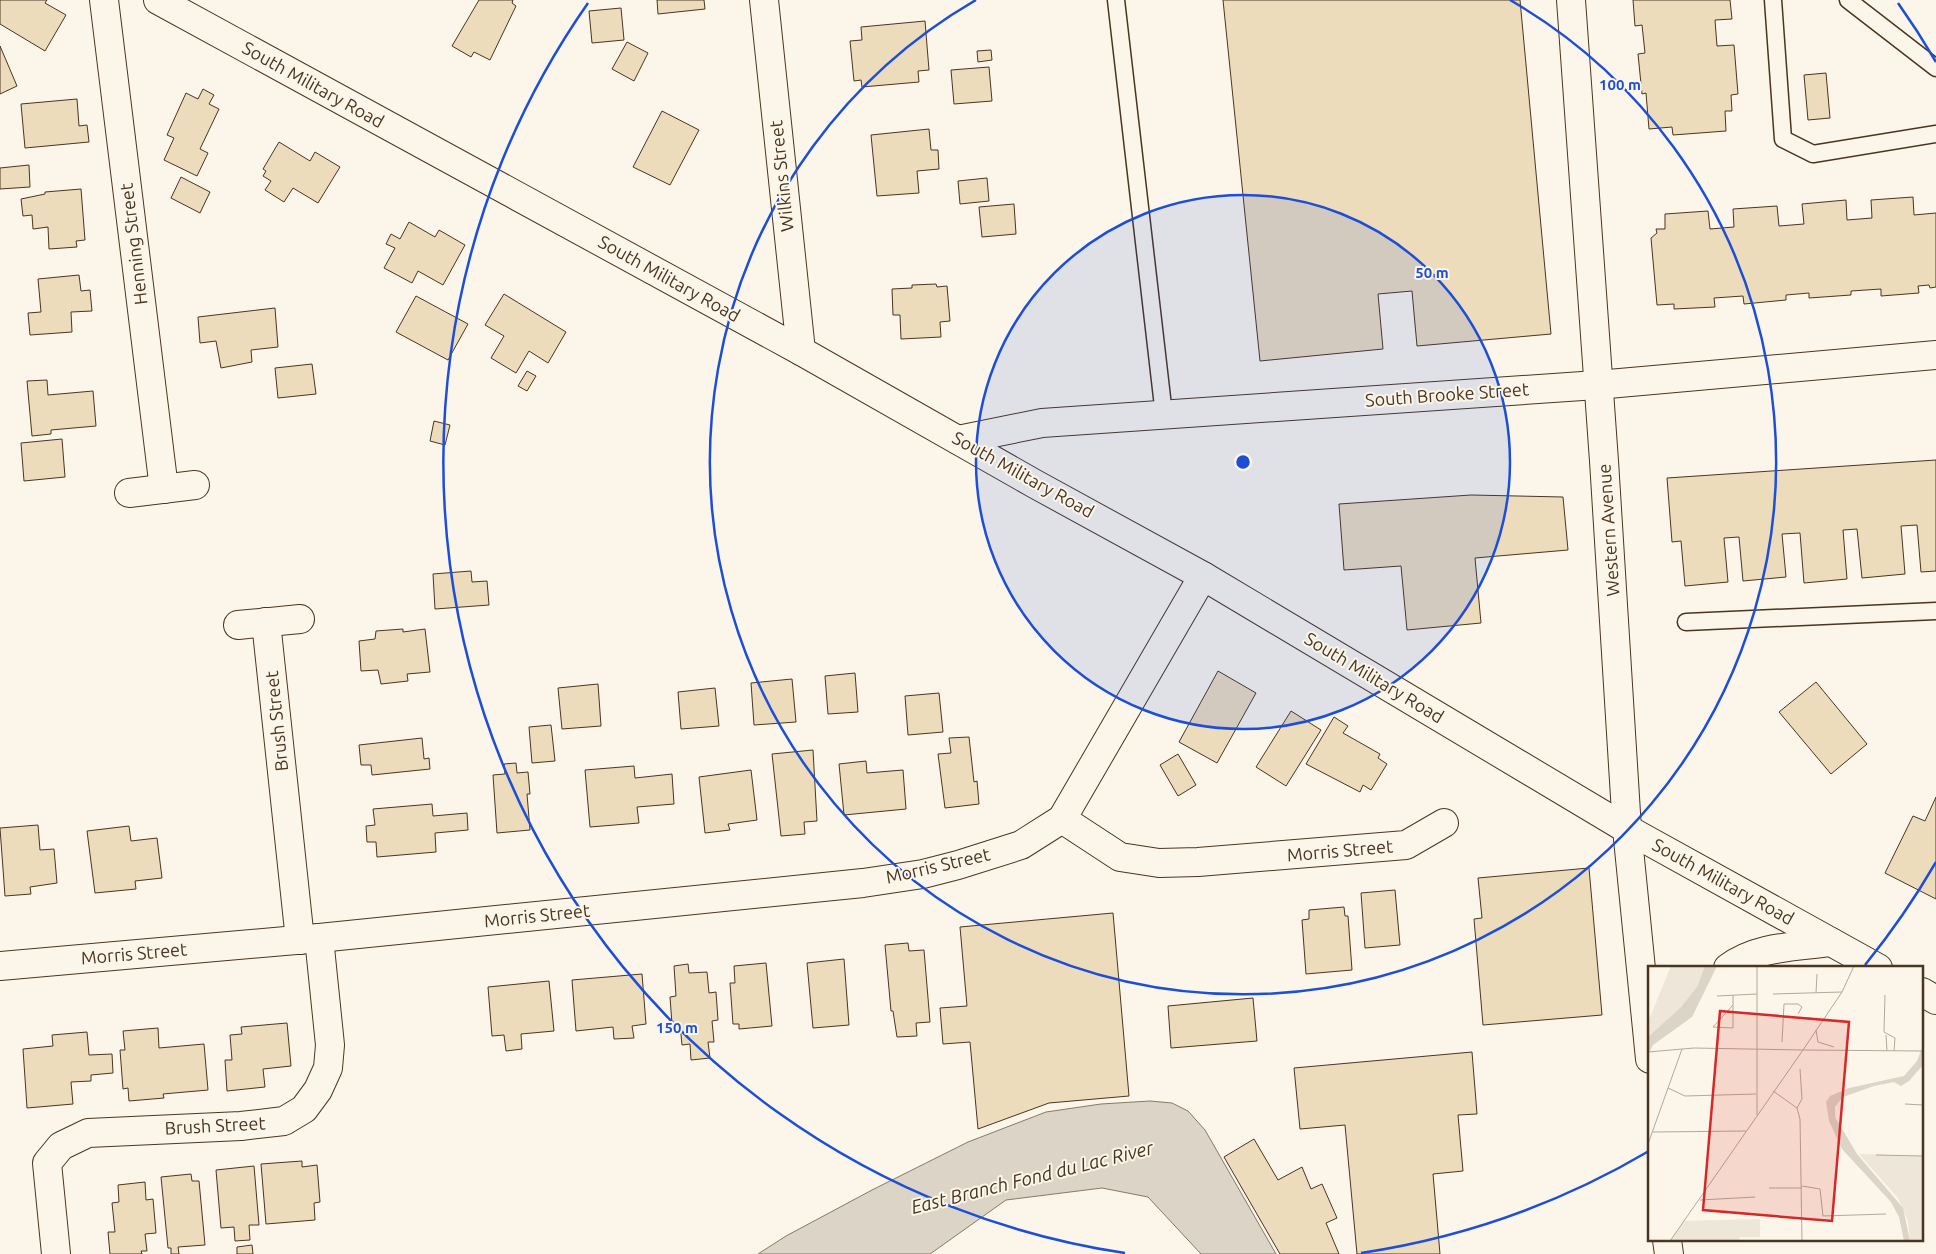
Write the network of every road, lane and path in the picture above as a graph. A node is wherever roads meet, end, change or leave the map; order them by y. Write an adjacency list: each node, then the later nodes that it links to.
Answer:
1 (104, 0): 16 (street, Henning Street)
2 (158, 0): 10 (street, South Military Road)
3 (764, 0): 10 (street, Wilkins Street)
4 (1116, 0): 13 (lane)
5 (1571, 0): 12 (street, Western Avenue)
6 (1773, 0): 9 (lane)
7 (1848, 0): 8 (lane)
8 (1936, 68)
9 (1936, 134)
10 (801, 351): 14 (street, South Military Road)
11 (1936, 355): 12 (street, South Brooke Street)
12 (1598, 385): 13 (street, South Brooke Street); 26 (street, Western Avenue)
13 (1164, 415): 14 (street, South Brooke Street)
14 (958, 440): 18 (street, South Military Road)
15 (195, 485): 16 (street)
16 (164, 489): 17 (street)
17 (129, 493)
18 (1203, 576): 24 (street, Morris Street); 26 (street, South Military Road)
19 (1936, 611): 22 (lane)
20 (300, 619): 21 (street)
21 (266, 622): 23 (street); 27 (street, Brush Street)
22 (1686, 622)
23 (238, 625)
24 (1062, 819): 25 (street, Morris Street); 27 (street, Morris Street)
25 (1444, 823)
26 (1627, 829): 28 (street, South Military Road); 34 (street, Western Avenue)
27 (309, 939): 29 (street, Morris Street); 35 (street, Brush Street)
28 (1831, 942): 30 (street); 31 (street, South Military Road)
29 (0, 966)
30 (1731, 966)
31 (1874, 966)
32 (1924, 993): 33 (street)
33 (1936, 1000)
34 (1648, 1039)
35 (56, 1254)

